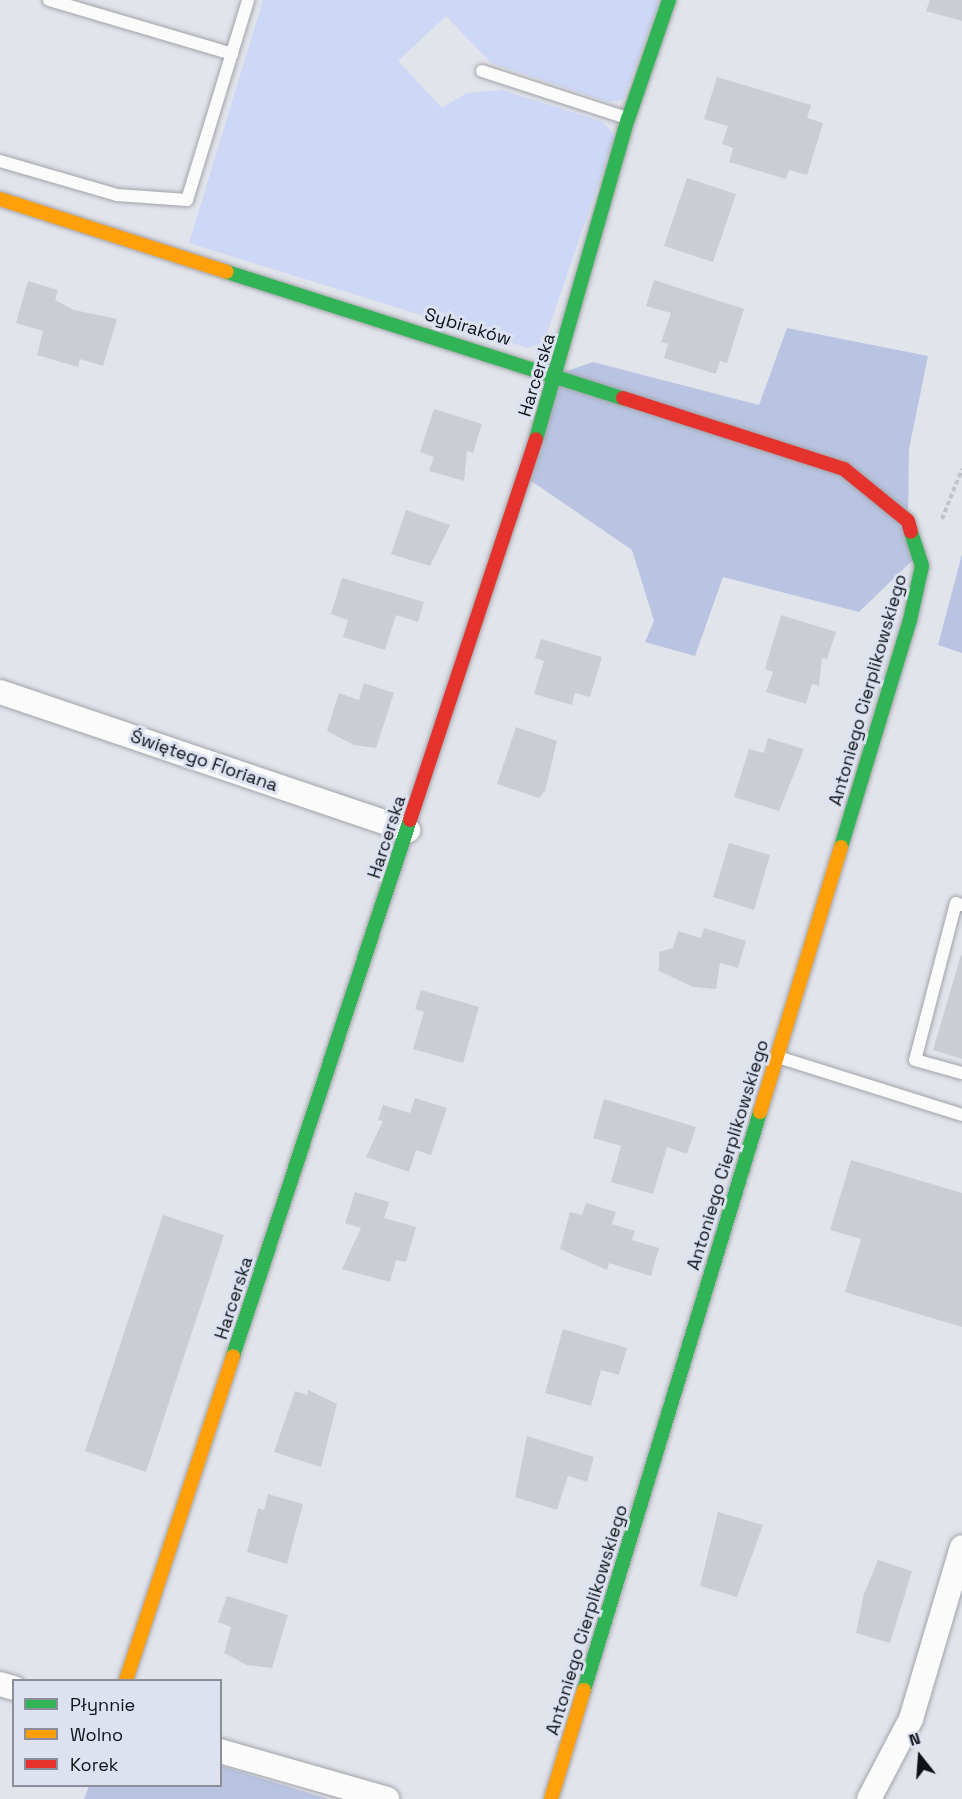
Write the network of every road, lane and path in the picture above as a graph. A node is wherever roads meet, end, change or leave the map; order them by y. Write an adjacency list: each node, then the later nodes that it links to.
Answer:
1 (49, 0): 4 (lane)
2 (248, 0): 4 (lane)
3 (669, 0): 6 (street, Harcerska)
4 (232, 54): 7 (lane)
5 (482, 71): 6 (lane)
6 (628, 119): 9 (street, Harcerska)
7 (0, 161)
8 (0, 199): 9 (street, Sybiraków)
9 (558, 374): 10 (street, Sybiraków); 12 (street, Harcerska)
10 (908, 521): 14 (street, Antoniego Cierplikowskiego)
11 (0, 692): 12 (street, Świętego Floriana)
12 (408, 830): 18 (street, Harcerska)
13 (962, 905): 15 (lane)
14 (777, 1056): 16 (lane); 21 (street, Antoniego Cierplikowskiego)
15 (962, 1073)
16 (962, 1115)
17 (962, 1547): 22 (street)
18 (126, 1679)
19 (222, 1752): 20 (street)
20 (387, 1799)
21 (551, 1799)
22 (869, 1799)

